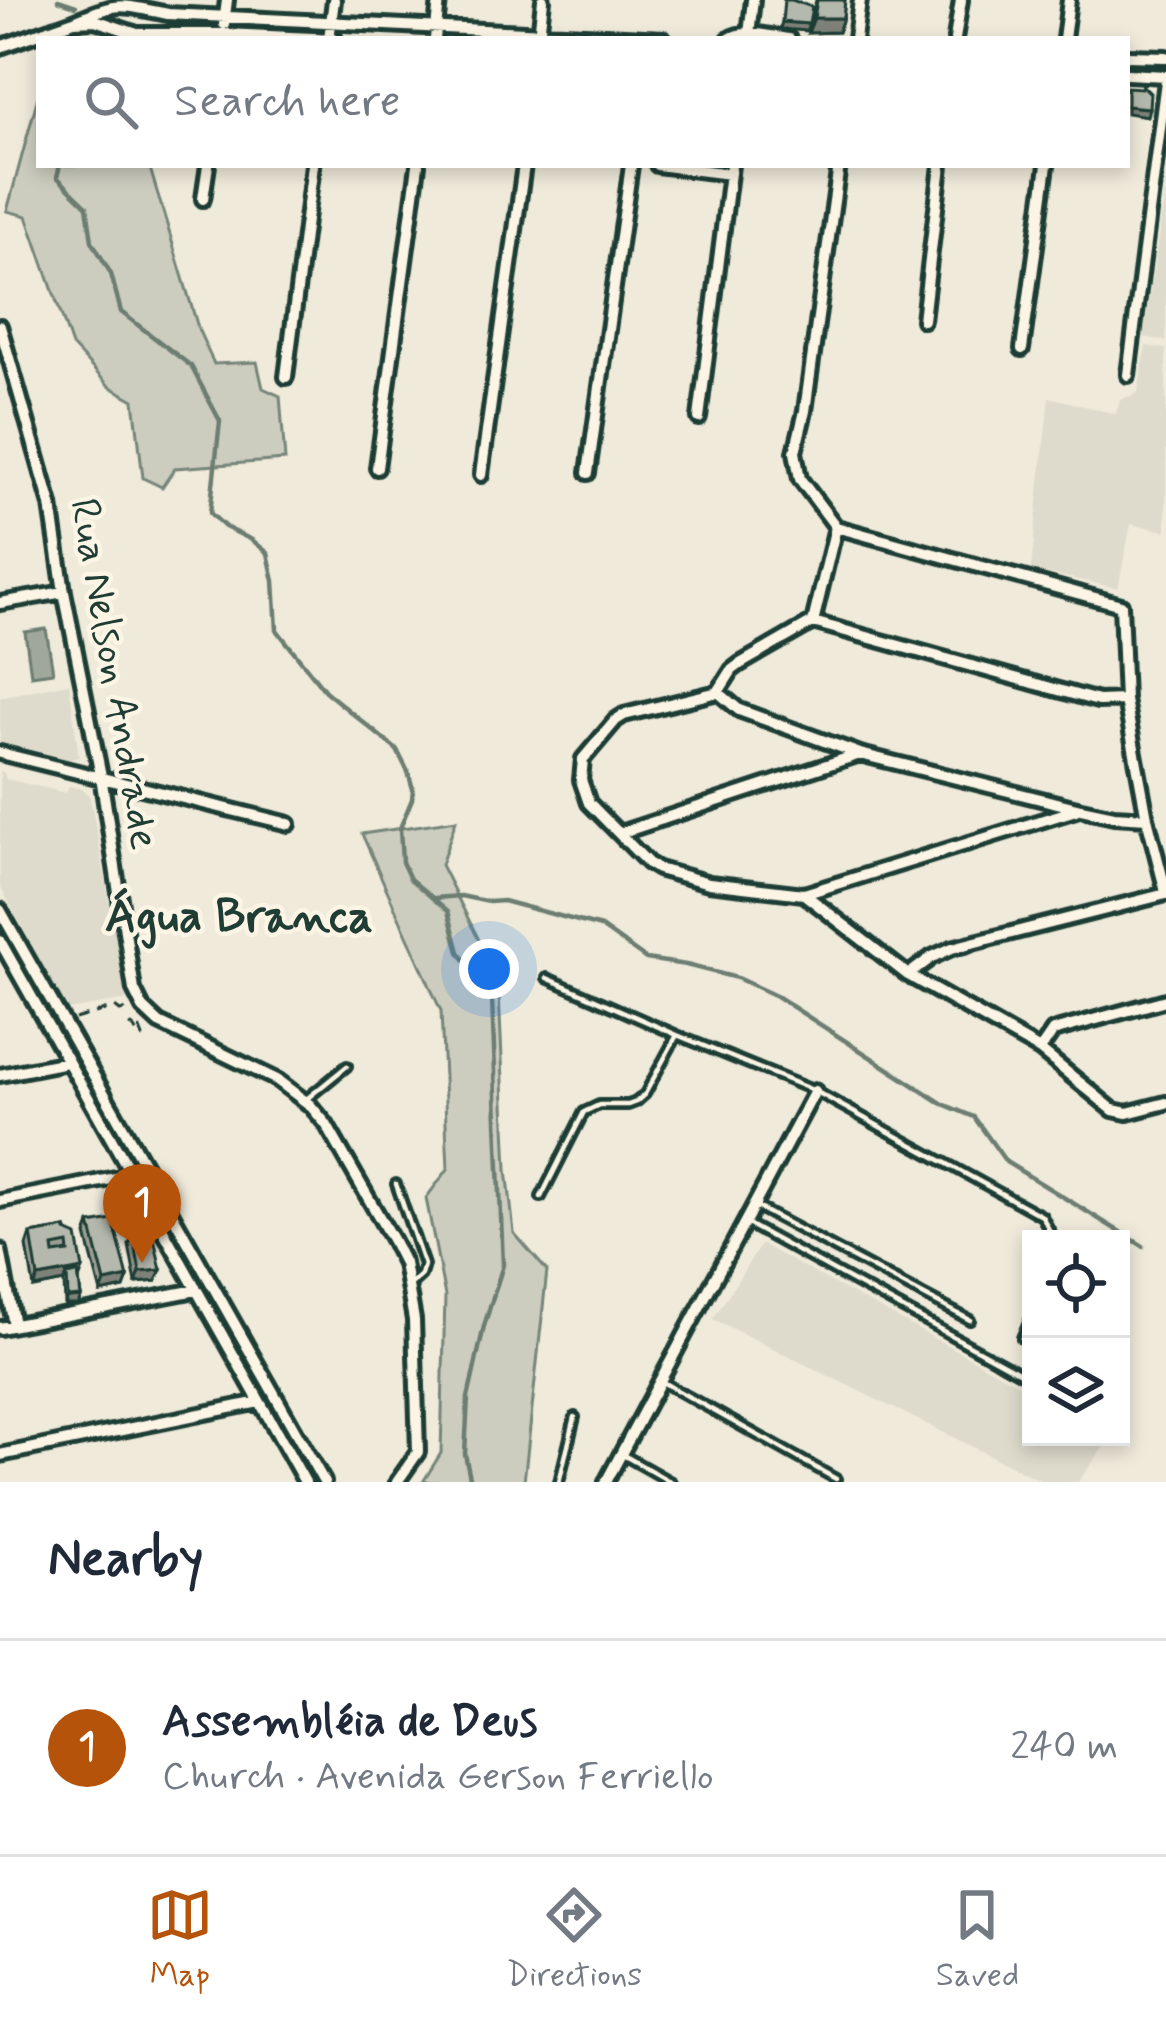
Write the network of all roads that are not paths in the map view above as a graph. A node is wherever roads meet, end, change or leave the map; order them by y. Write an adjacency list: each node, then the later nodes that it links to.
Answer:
1 (227, 0): 10 (street)
2 (334, 0): 12 (street)
3 (439, 0): 13 (street)
4 (543, 0): 17 (street)
5 (752, 0): 18 (street)
6 (860, 0): 19 (street)
7 (961, 0): 20 (street)
8 (1069, 0): 21 (street)
9 (132, 2): 10 (street); 11 (street); 14 (street)
10 (225, 17): 12 (street); 15 (street)
11 (74, 21): 14 (street); 22 (street)
12 (331, 21): 13 (street); 16 (street)
13 (435, 33): 17 (street)
14 (137, 34): 15 (street)
15 (223, 36)
16 (331, 36)
17 (539, 36)
18 (756, 36)
19 (855, 36)
20 (956, 36)
21 (1064, 36)
22 (0, 47)
23 (1130, 56): 24 (street)
24 (1166, 57)
25 (1130, 74): 26 (street)
26 (1166, 78): 40 (street)
27 (208, 168): 36 (street)
28 (313, 168): 41 (street)
29 (418, 168): 43 (street)
30 (524, 168): 45 (street)
31 (631, 168): 44 (street)
32 (838, 168): 46 (street)
33 (940, 168): 37 (street)
34 (1047, 168): 39 (street)
35 (730, 170): 42 (street)
36 (203, 199)
37 (922, 320)
38 (0, 326): 47 (street, Rua Nelson Andrade)
39 (1022, 349)
40 (1128, 375)
41 (286, 376)
42 (699, 418)
43 (377, 468)
44 (588, 472)
45 (481, 475)
46 (836, 527): 49 (street); 51 (street)
47 (64, 592): 48 (street); 54 (street, Rua Nelson Andrade)
48 (0, 603)
49 (813, 622): 50 (street); 51 (street)
50 (718, 692): 53 (street); 58 (street)
51 (1125, 700): 56 (street)
52 (0, 753): 54 (street)
53 (860, 754): 55 (street); 58 (street)
54 (101, 776): 57 (street); 72 (street, Rua Nelson Andrade)
55 (1081, 809): 56 (street); 60 (street)
56 (1148, 818): 59 (street)
57 (289, 824)
58 (620, 833): 60 (street)
59 (1166, 893): 63 (street)
60 (804, 894): 63 (street)
61 (0, 910): 95 (street)
62 (2, 947): 68 (street)
63 (908, 975): 67 (street)
64 (547, 978): 66 (lane)
65 (1166, 1000): 67 (street)
66 (677, 1035): 71 (lane); 76 (lane)
67 (1040, 1050): 73 (street)
68 (68, 1061): 70 (street); 74 (street)
69 (347, 1066): 72 (lane)
70 (0, 1075)
71 (815, 1091): 78 (street); 80 (lane)
72 (304, 1101): 82 (street)
73 (1166, 1103)
74 (131, 1175): 77 (street); 83 (street)
75 (396, 1184): 82 (lane)
76 (541, 1198)
77 (0, 1201)
78 (753, 1205): 79 (street); 84 (lane)
79 (744, 1222): 87 (lane); 88 (street)
80 (1049, 1230)
81 (0, 1250): 85 (street)
82 (409, 1286): 96 (street)
83 (196, 1290): 85 (street); 89 (street)
84 (970, 1320)
85 (14, 1325): 86 (street)
86 (0, 1328)
87 (1022, 1374)
88 (659, 1380): 91 (street); 93 (lane)
89 (259, 1402): 92 (street); 94 (street)
90 (575, 1417): 97 (lane)
91 (620, 1453): 98 (street); 99 (lane)
92 (0, 1455)
93 (836, 1479)
94 (304, 1482)
95 (324, 1482)
96 (397, 1482)
97 (559, 1482)
98 (606, 1482)
99 (671, 1482)

